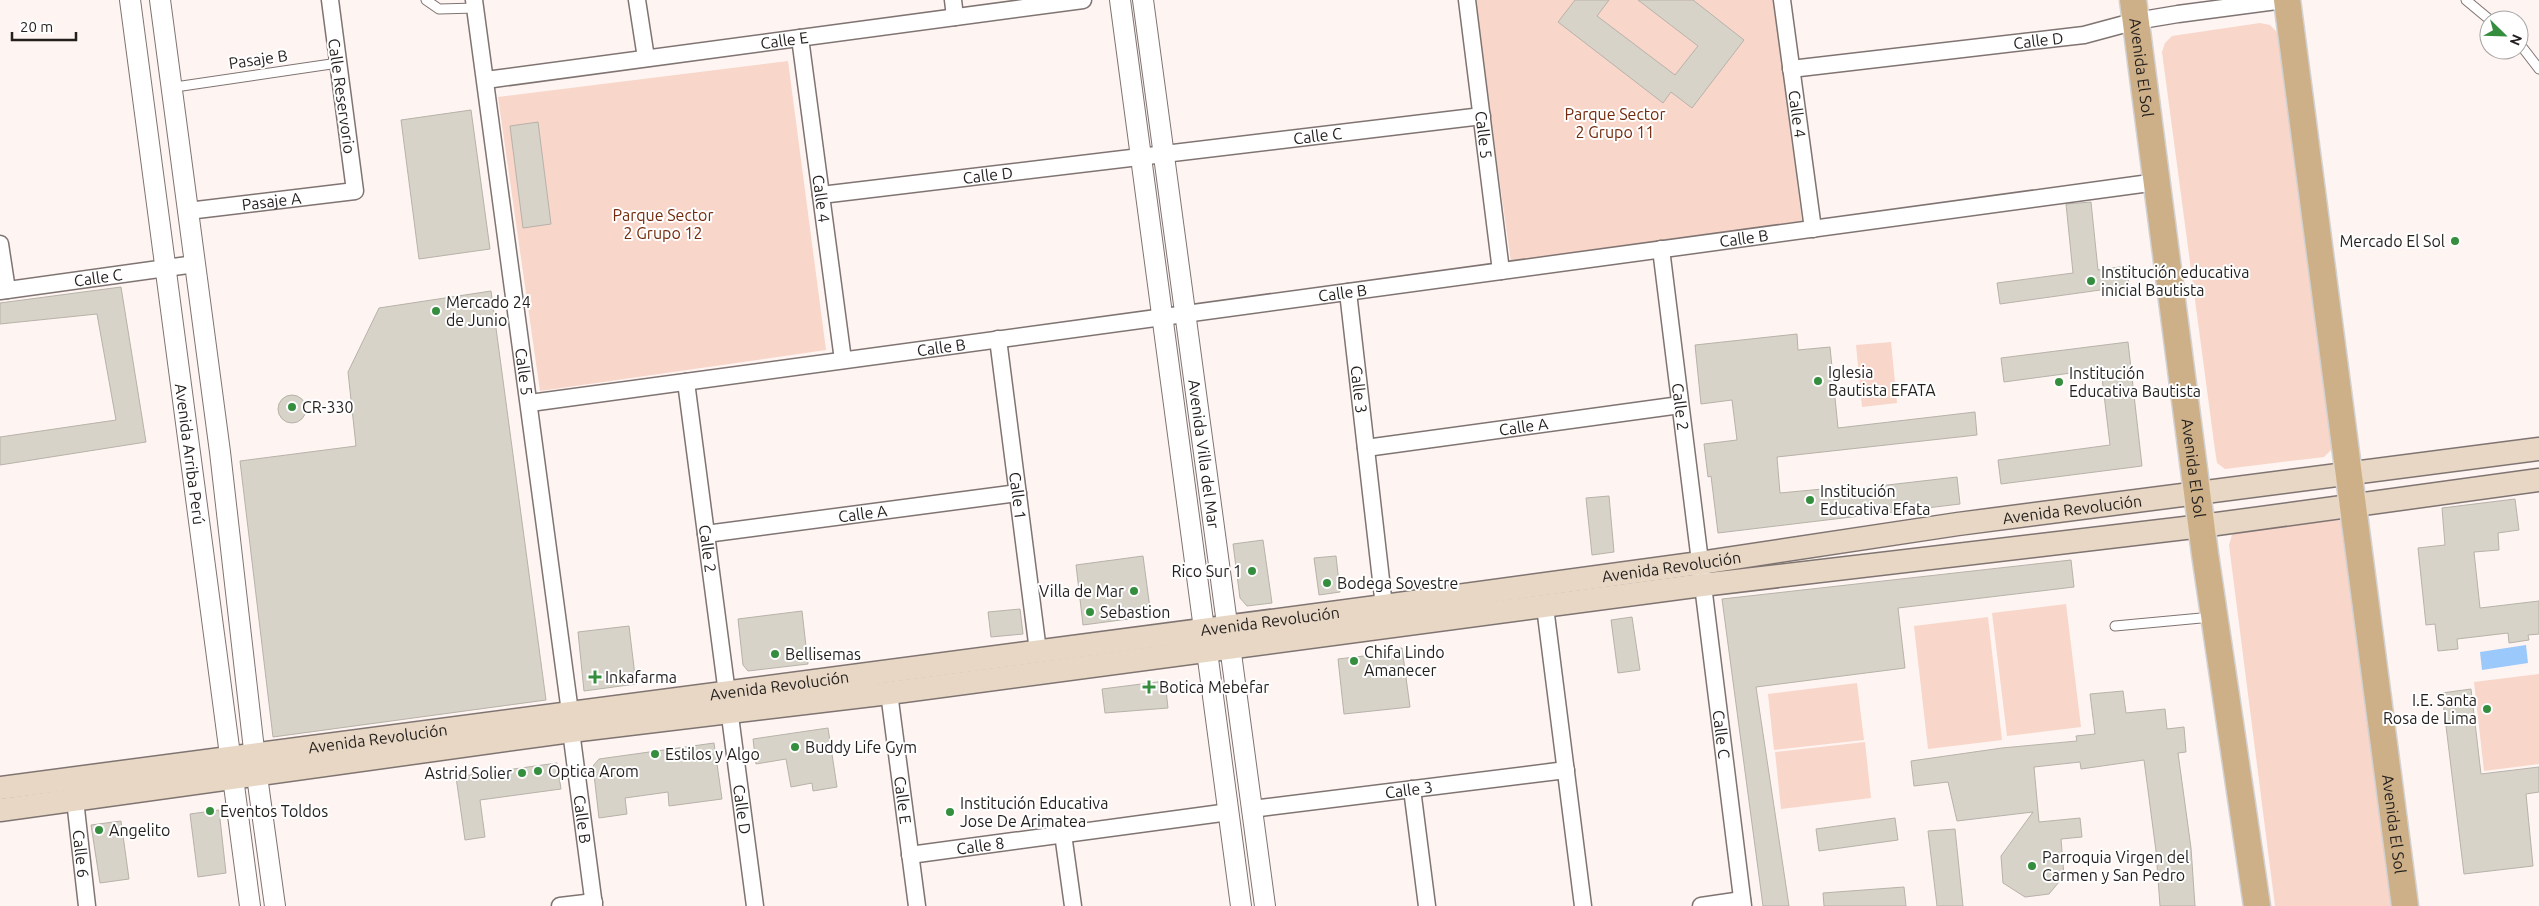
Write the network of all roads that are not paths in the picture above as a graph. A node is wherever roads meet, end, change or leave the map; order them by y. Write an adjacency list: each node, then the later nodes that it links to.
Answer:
1 (130, 0): 36 (street, Avenida Arriba Perú)
2 (160, 0): 31 (street, Avenida Arriba Perú)
3 (330, 0): 21 (street, Calle Reservorio)
4 (426, 0): 14 (lane)
5 (637, 0): 20 (street)
6 (953, 0): 17 (street)
7 (1083, 0): 17 (street, Calle E)
8 (1120, 0): 27 (street, Avenida Villa del Mar)
9 (1143, 0): 27 (street, Avenida Villa del Mar)
10 (1467, 0): 26 (street, Calle 5)
11 (1782, 0): 22 (street, Calle 4)
12 (2285, 0): 15 (street, Calle D); 49 (main road, Avenida El Sol)
13 (2466, 0): 16 (lane)
14 (475, 4): 24 (street, Calle 5)
15 (2134, 11): 22 (street, Calle D); 28 (main road, Avenida El Sol)
16 (2479, 11)
17 (955, 17): 18 (street, Calle E)
18 (800, 38): 20 (street, Calle E); 30 (street, Calle 4)
19 (2529, 56): 23 (lane)
20 (646, 58): 24 (street, Calle E)
21 (338, 63): 25 (lane, Pasaje B); 29 (street, Calle Reservorio)
22 (1791, 69): 32 (street, Calle 4)
23 (2539, 69)
24 (486, 80): 45 (street, Calle 5)
25 (182, 86)
26 (1482, 116): 27 (street, Calle C); 37 (street, Calle 5)
27 (1153, 156): 30 (street, Calle D); 40 (street, Avenida Villa del Mar); 41 (street, Avenida Villa del Mar)
28 (2157, 182): 32 (street, Calle B); 52 (main road, Avenida El Sol)
29 (355, 191): 31 (street, Pasaje A)
30 (821, 195): 43 (street, Calle 4)
31 (188, 211): 35 (street, Avenida Arriba Perú)
32 (1813, 229): 34 (street, Calle B)
33 (0, 244): 38 (street)
34 (1661, 249): 37 (street, Calle B); 46 (street, Calle 2)
35 (195, 264): 36 (street, Calle C); 68 (street, Avenida Arriba Perú)
36 (165, 267): 38 (street, Calle C); 69 (street, Avenida Arriba Perú)
37 (1501, 271): 39 (street, Calle B)
38 (3, 291)
39 (1348, 292): 40 (street, Calle B); 47 (street, Calle 3)
40 (1186, 314): 41 (street, Calle B); 62 (street, Avenida Villa del Mar)
41 (1164, 317): 42 (street, Calle B); 61 (street, Avenida Villa del Mar)
42 (998, 340): 43 (street, Calle B); 51 (street, Calle 1)
43 (843, 360): 44 (street, Calle B)
44 (686, 382): 45 (street, Calle B); 55 (street, Calle 2)
45 (530, 403): 67 (street, Calle 5)
46 (1680, 405): 47 (street, Calle A); 56 (street, Calle 2)
47 (1366, 448): 57 (street, Calle 3)
48 (2539, 449): 49 (main road, Avenida Revolución)
49 (2350, 474): 52 (main road, Avenida Revolución); 53 (main road, Avenida El Sol)
50 (2539, 480): 53 (main road, Avenida Revolución)
51 (1018, 493): 55 (street, Calle A); 63 (street, Calle 1)
52 (2198, 494): 54 (main road, Avenida El Sol); 56 (main road, Avenida Revolución)
53 (2354, 505): 54 (main road, Avenida Revolución); 94 (main road, Avenida El Sol)
54 (2202, 526): 56 (main road, Avenida Revolución); 59 (main road, Avenida El Sol)
55 (706, 534): 66 (street, Calle 2)
56 (1701, 574): 57 (main road, Avenida Revolución); 58 (main road, Avenida Revolución); 79 (street, Calle C)
57 (1384, 606): 62 (main road, Avenida Revolución)
58 (1545, 607): 62 (main road, Avenida Revolución); 70 (street)
59 (2215, 617): 60 (lane); 93 (main road, Avenida El Sol)
60 (2115, 626)
61 (1204, 629): 62 (main road, Avenida Revolución); 63 (main road, Avenida Revolución); 64 (street, Avenida Villa del Mar)
62 (1229, 637): 64 (main road, Avenida Revolución); 74 (street, Avenida Villa del Mar)
63 (1038, 651): 66 (main road, Avenida Revolución)
64 (1207, 652): 65 (main road, Avenida Revolución); 76 (street, Avenida Villa del Mar)
65 (889, 693): 66 (main road, Avenida Revolución); 78 (street, Calle E)
66 (728, 702): 67 (main road, Avenida Revolución); 85 (street, Calle D)
67 (570, 722): 68 (main road, Avenida Revolución); 80 (street, Calle B)
68 (256, 765): 69 (main road, Avenida Revolución); 83 (street, Avenida Arriba Perú)
69 (232, 768): 71 (main road, Avenida Revolución); 73 (main road, Avenida Revolución); 82 (street, Avenida Arriba Perú)
70 (1566, 770): 72 (street, Calle 3); 91 (street)
71 (0, 788)
72 (1412, 789): 74 (street, Calle 3); 90 (street)
73 (75, 800): 75 (main road, Avenida Revolución); 81 (street, Calle 6)
74 (1252, 809): 89 (street, Avenida Villa del Mar)
75 (0, 810)
76 (1229, 812): 77 (street, Calle 8); 88 (street, Avenida Villa del Mar)
77 (1064, 834): 78 (street, Calle 8); 87 (street)
78 (910, 855): 86 (street, Calle E)
79 (1742, 903): 92 (street)
80 (594, 904): 84 (street)
81 (87, 906)
82 (250, 906)
83 (275, 906)
84 (560, 906)
85 (755, 906)
86 (917, 906)
87 (1073, 906)
88 (1241, 906)
89 (1265, 906)
90 (1427, 906)
91 (1583, 906)
92 (1701, 906)
93 (2256, 906)
94 (2406, 906)

